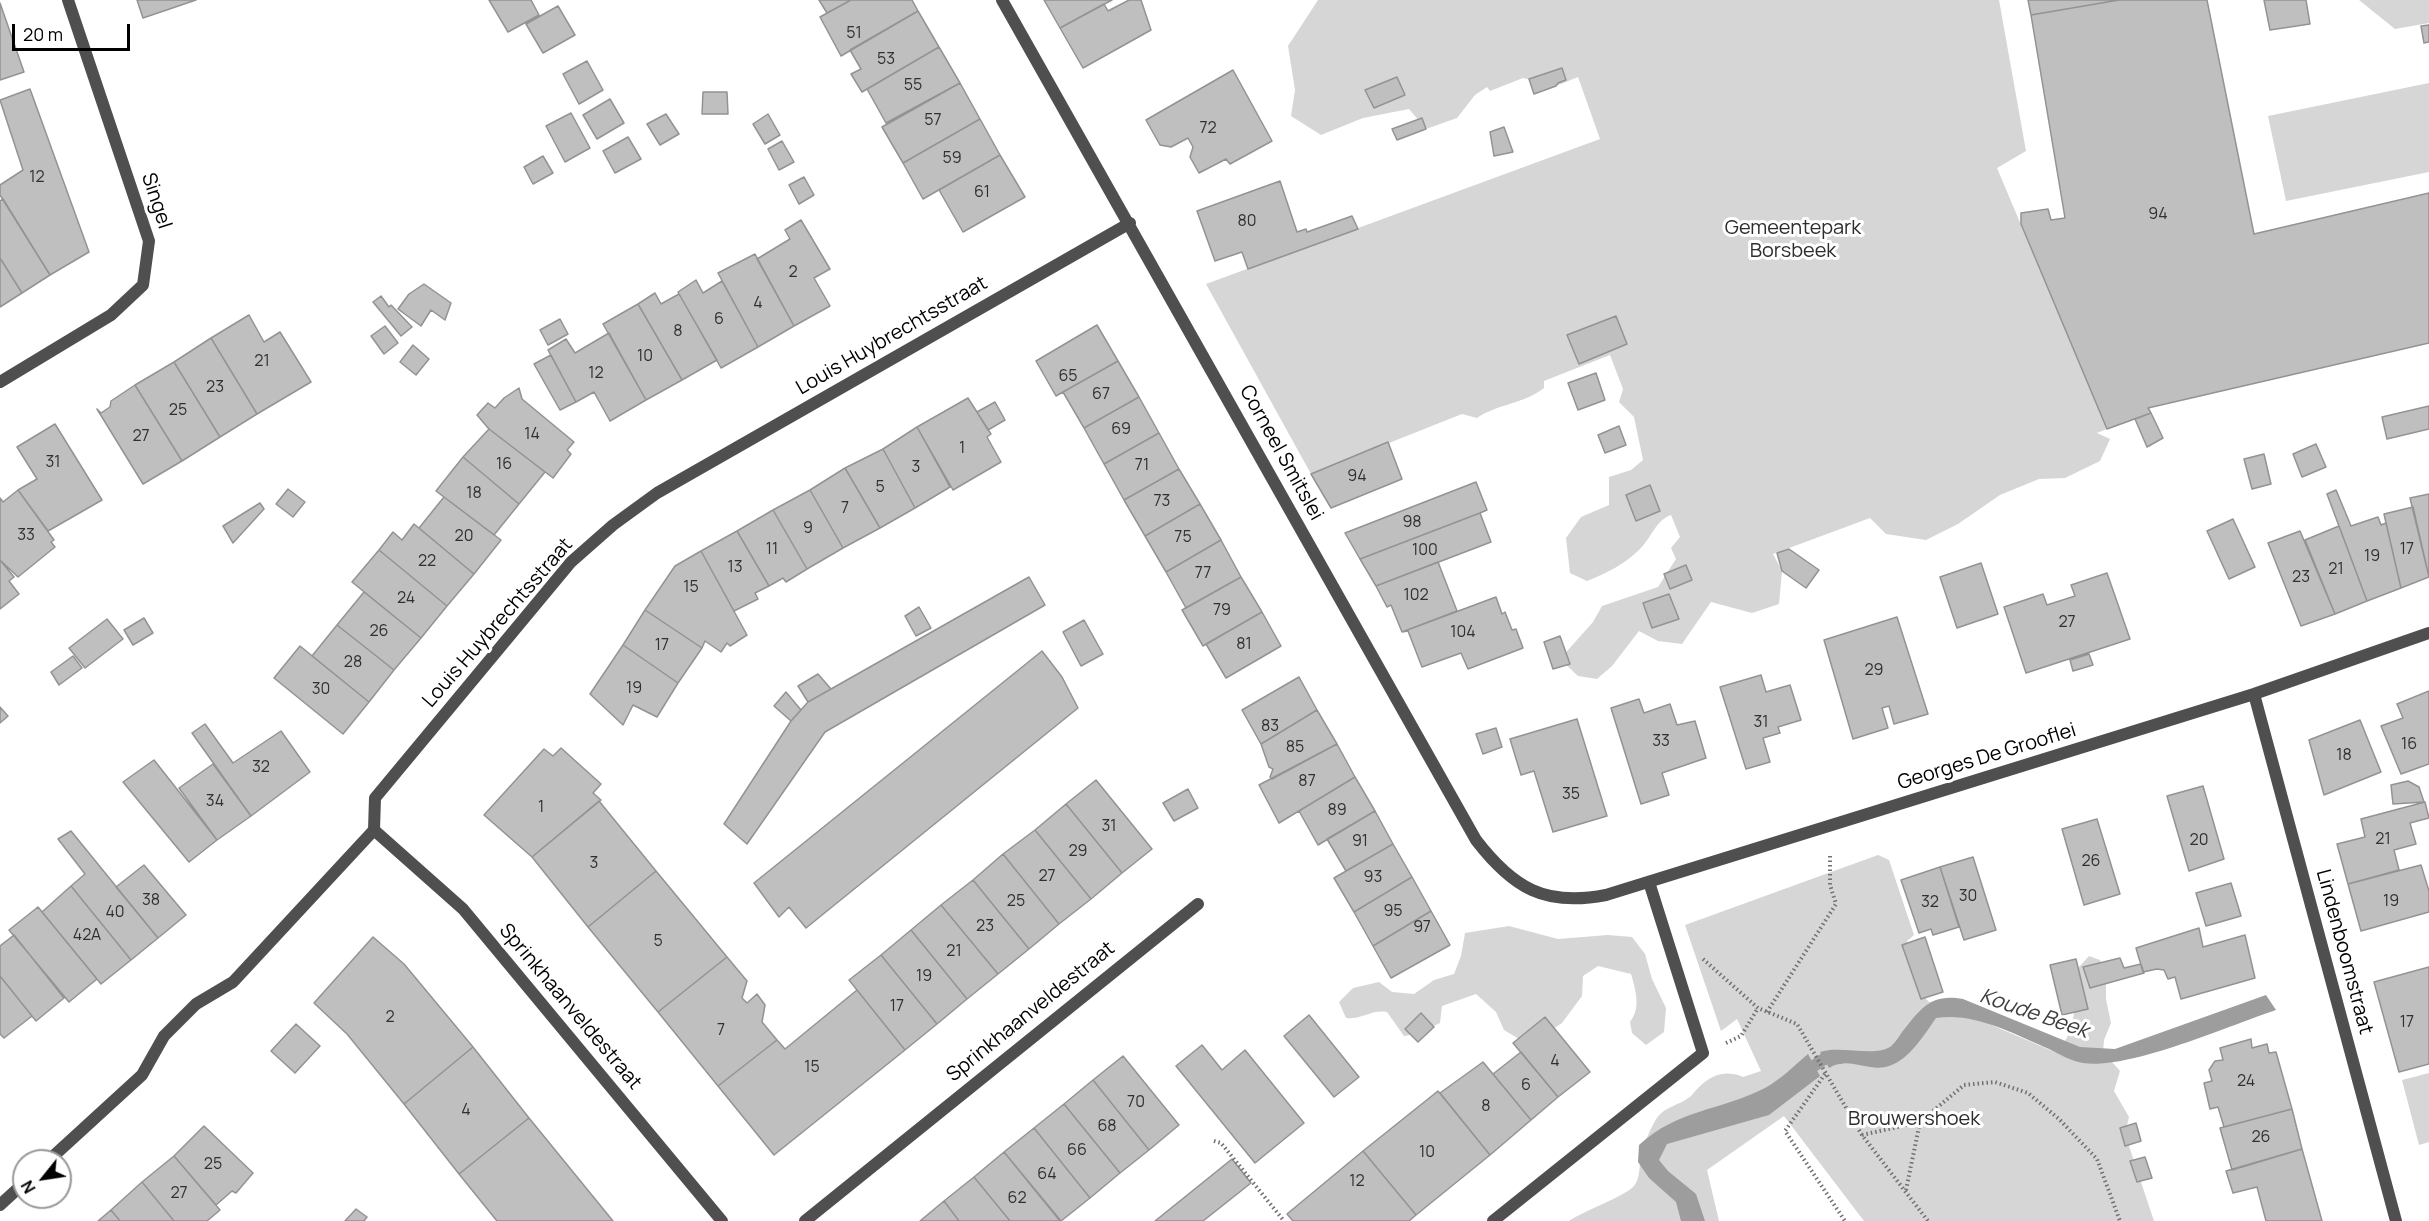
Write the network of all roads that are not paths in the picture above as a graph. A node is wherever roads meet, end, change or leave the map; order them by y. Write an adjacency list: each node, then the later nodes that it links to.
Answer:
1 (68, 0): 4 (street, Singel)
2 (1002, 0): 3 (street, Corneel Smitslei)
3 (1130, 223): 7 (street, Louis Huybrechtsstraat); 9 (street, Corneel Smitslei)
4 (0, 382)
5 (2429, 633): 6 (street, Georges De Grooflei)
6 (2254, 694): 8 (street, Georges De Grooflei); 17 (street, Lindenboomstraat)
7 (374, 830): 11 (street); 14 (street, Sprinkhaanveldestraat)
8 (1649, 882): 9 (street, Georges De Grooflei); 16 (street)
9 (1552, 898)
10 (1198, 904): 15 (street, Sprinkhaanveldestraat)
11 (61, 1149)
12 (12, 1194): 13 (street)
13 (0, 1205)
14 (722, 1221)
15 (805, 1221)
16 (1493, 1221)
17 (2396, 1221)

